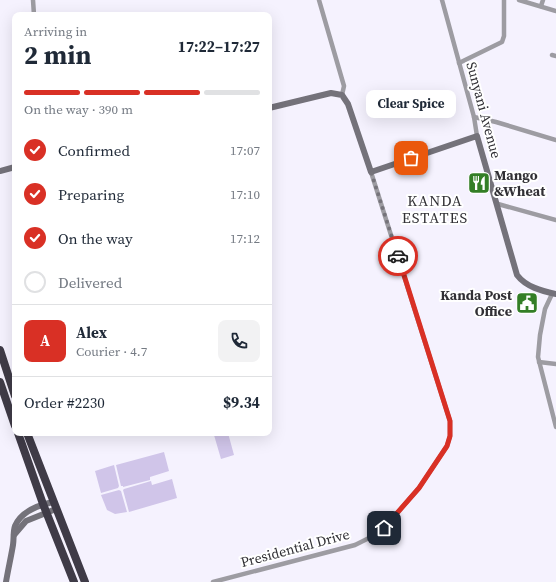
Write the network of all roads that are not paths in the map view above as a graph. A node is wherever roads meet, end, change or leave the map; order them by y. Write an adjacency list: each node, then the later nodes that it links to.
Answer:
1 (33, 0): 9 (street)
2 (319, 0): 11 (street)
3 (442, 0): 10 (street, Sunyani Avenue)
4 (504, 0): 10 (street)
5 (520, 0): 7 (street)
6 (543, 0): 7 (street)
7 (541, 6): 8 (street)
8 (556, 11)
9 (34, 12)
10 (459, 63): 13 (street, Sunyani Avenue)
11 (342, 95): 12 (street); 18 (street, Presidential Drive)
12 (272, 107)
13 (474, 117): 14 (street, Sunyani Avenue); 15 (street)
14 (477, 136): 18 (street); 19 (street, Sunyani Avenue)
15 (556, 140)
16 (12, 168): 17 (street)
17 (0, 171)
18 (371, 172): 36 (street, Presidential Drive)
19 (498, 204): 20 (street); 21 (street, Sunyani Avenue)
20 (556, 220)
21 (554, 294): 23 (street)
22 (0, 350): 26 (highway)
23 (539, 362): 24 (street); 28 (street)
24 (556, 364)
25 (0, 382): 27 (highway)
26 (12, 387)
27 (12, 417)
28 (556, 427)
29 (19, 436): 32 (highway)
30 (28, 436): 31 (highway)
31 (54, 505): 32 (street); 35 (highway)
32 (45, 508): 33 (street); 34 (highway)
33 (6, 582)
34 (74, 582)
35 (85, 582)
36 (213, 582)

